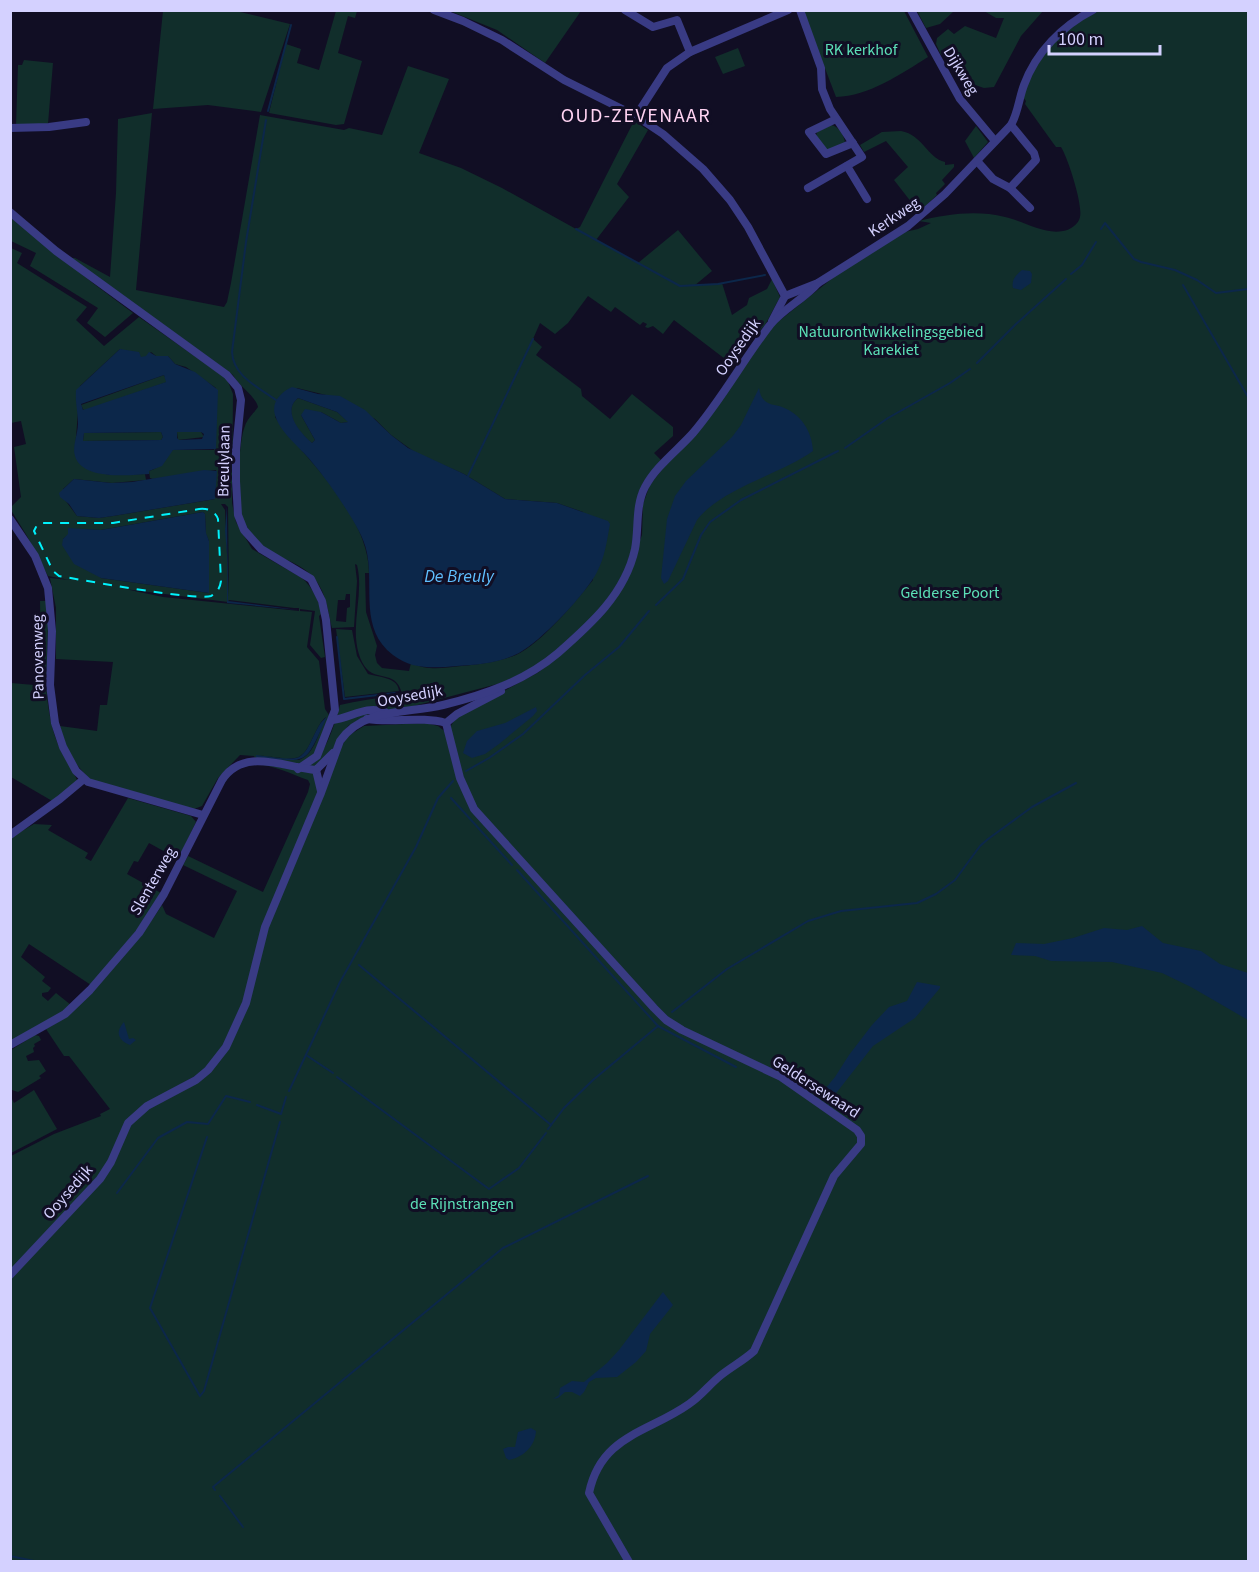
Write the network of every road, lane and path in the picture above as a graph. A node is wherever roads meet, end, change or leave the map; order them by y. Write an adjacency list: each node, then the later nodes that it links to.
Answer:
1 (434, 10): 10 (street)
2 (625, 10): 8 (street)
3 (673, 10): 8 (street)
4 (788, 10): 9 (street)
5 (800, 10): 11 (street)
6 (911, 10): 15 (street, Dijkweg)
7 (1093, 10): 13 (street, Kerkweg)
8 (677, 20): 9 (street)
9 (690, 52): 10 (street)
10 (636, 116): 25 (street)
11 (836, 119): 16 (street); 16 (street)
12 (86, 122): 14 (street)
13 (1011, 125): 15 (street, Kerkweg); 20 (street)
14 (10, 128)
15 (995, 141): 17 (street, Kerkweg)
16 (853, 143): 18 (street)
17 (976, 161): 20 (street); 24 (street, Kerkweg)
18 (847, 166): 19 (street); 21 (street)
19 (808, 188)
20 (1010, 188): 22 (street)
21 (867, 199)
22 (1030, 208)
23 (10, 212): 31 (street, Breulylaan)
24 (818, 284): 25 (street); 26 (street, Ooysedijk)
25 (785, 296): 26 (street)
26 (771, 323): 28 (street, Ooysedijk)
27 (10, 519): 36 (street, Panovenweg)
28 (509, 684): 29 (street, Ooysedijk); 32 (street)
29 (389, 713): 30 (street, Ooysedijk); 31 (street)
30 (366, 719): 32 (street); 33 (street, Ooysedijk)
31 (333, 720): 34 (street, Breulylaan)
32 (446, 723): 42 (street, Geldersewaard)
33 (337, 750): 35 (street); 37 (street, Ooysedijk)
34 (298, 769): 35 (street, Slenterweg); 38 (street, Slenterweg)
35 (316, 770): 37 (street)
36 (84, 779): 38 (street); 39 (street)
37 (321, 793): 41 (street, Ooysedijk)
38 (203, 815): 40 (street, Slenterweg)
39 (10, 835)
40 (10, 1045)
41 (10, 1275)
42 (629, 1562)

